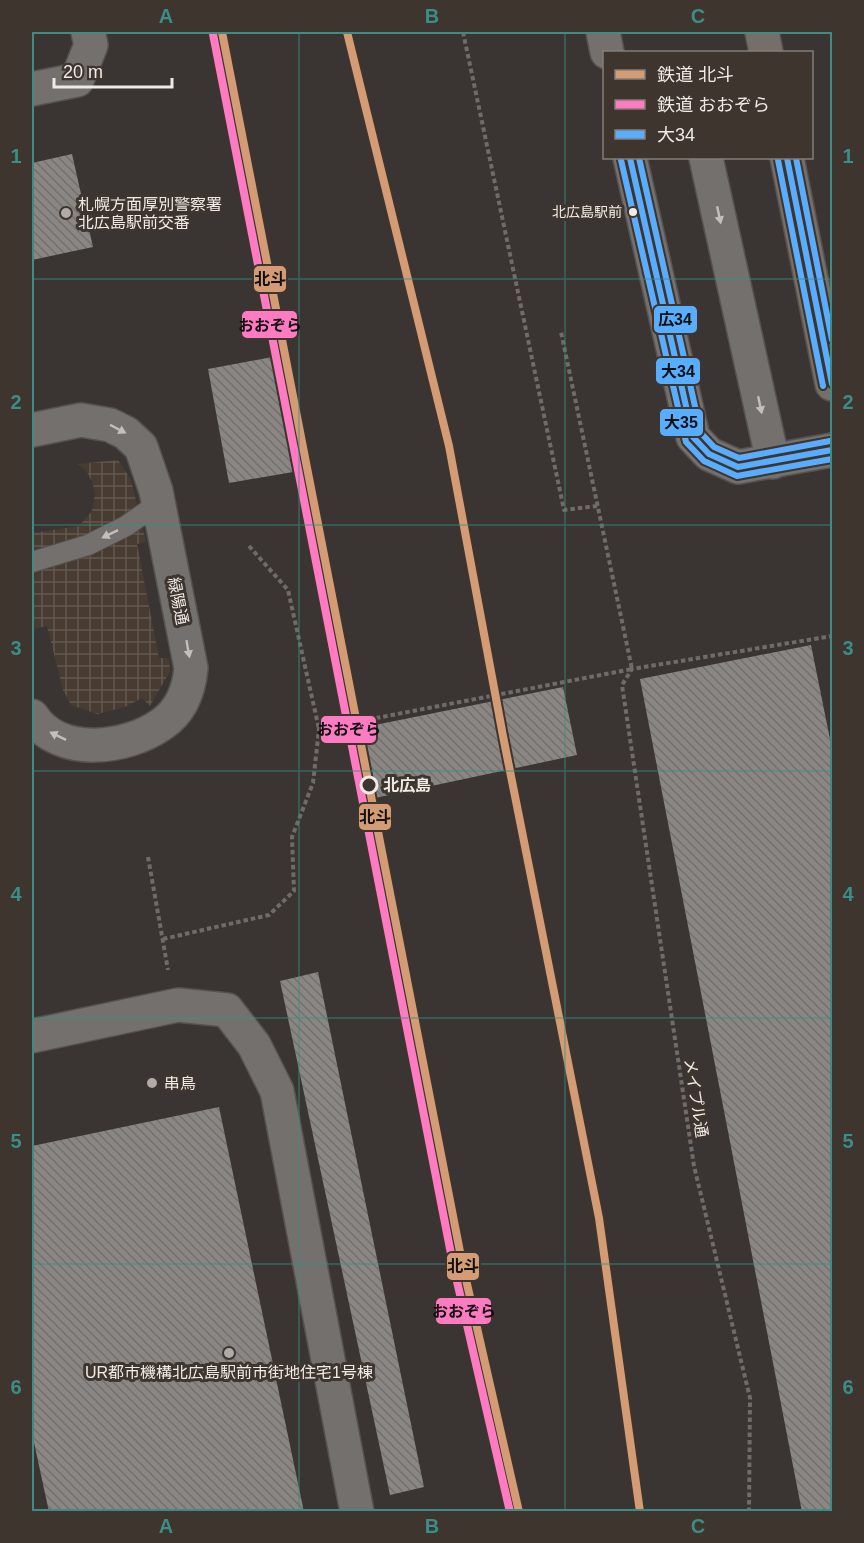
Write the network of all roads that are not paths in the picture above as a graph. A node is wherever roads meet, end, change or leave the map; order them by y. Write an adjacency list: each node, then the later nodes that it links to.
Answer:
1 (88, 32): 6 (street)
2 (603, 32): 4 (street)
3 (762, 32): 5 (main road)
4 (607, 51)
5 (766, 51)
6 (32, 89)
7 (630, 159): 13 (street)
8 (706, 159): 13 (street, one-way to 13)
9 (787, 159): 10 (main road)
10 (832, 384)
11 (32, 430): 14 (street, 緑陽通, one-way to 14)
12 (832, 450): 13 (street)
13 (773, 462)
14 (159, 503): 15 (lane, one-way to 15); 16 (street, 緑陽通, one-way to 16)
15 (32, 561)
16 (32, 716)
17 (32, 1036): 18 (street)
18 (357, 1512)

